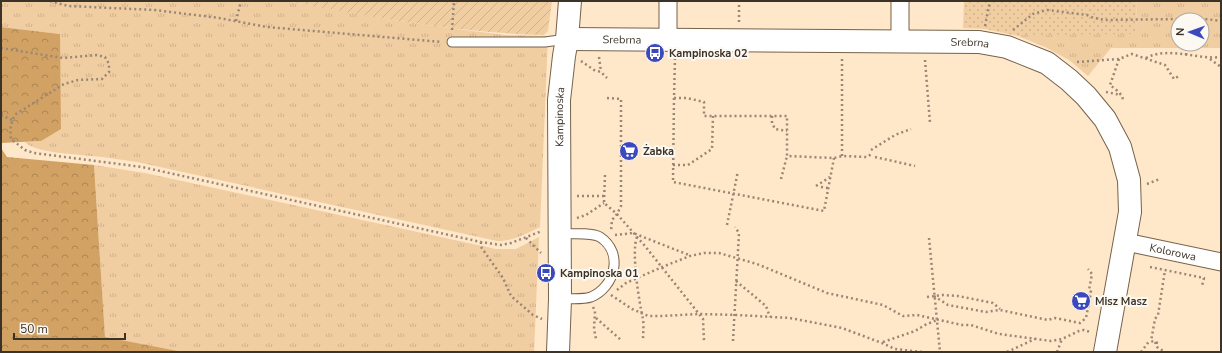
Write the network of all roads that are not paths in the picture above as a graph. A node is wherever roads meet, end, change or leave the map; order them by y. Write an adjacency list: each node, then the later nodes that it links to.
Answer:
1 (570, 1): 6 (street, Kampinoska)
2 (668, 1): 7 (street)
3 (900, 1): 4 (street)
4 (902, 41): 7 (street, Srebrna); 9 (street, Srebrna)
5 (452, 42): 6 (lane)
6 (565, 48): 7 (street, Srebrna); 8 (street, Kampinoska)
7 (671, 48)
8 (559, 229): 11 (street, Kampinoska); 11 (lane)
9 (1126, 242): 10 (street, Kolorowa); 13 (street, Srebrna)
10 (1221, 262)
11 (560, 298): 12 (street, Kampinoska)
12 (558, 352)
13 (1105, 352)

